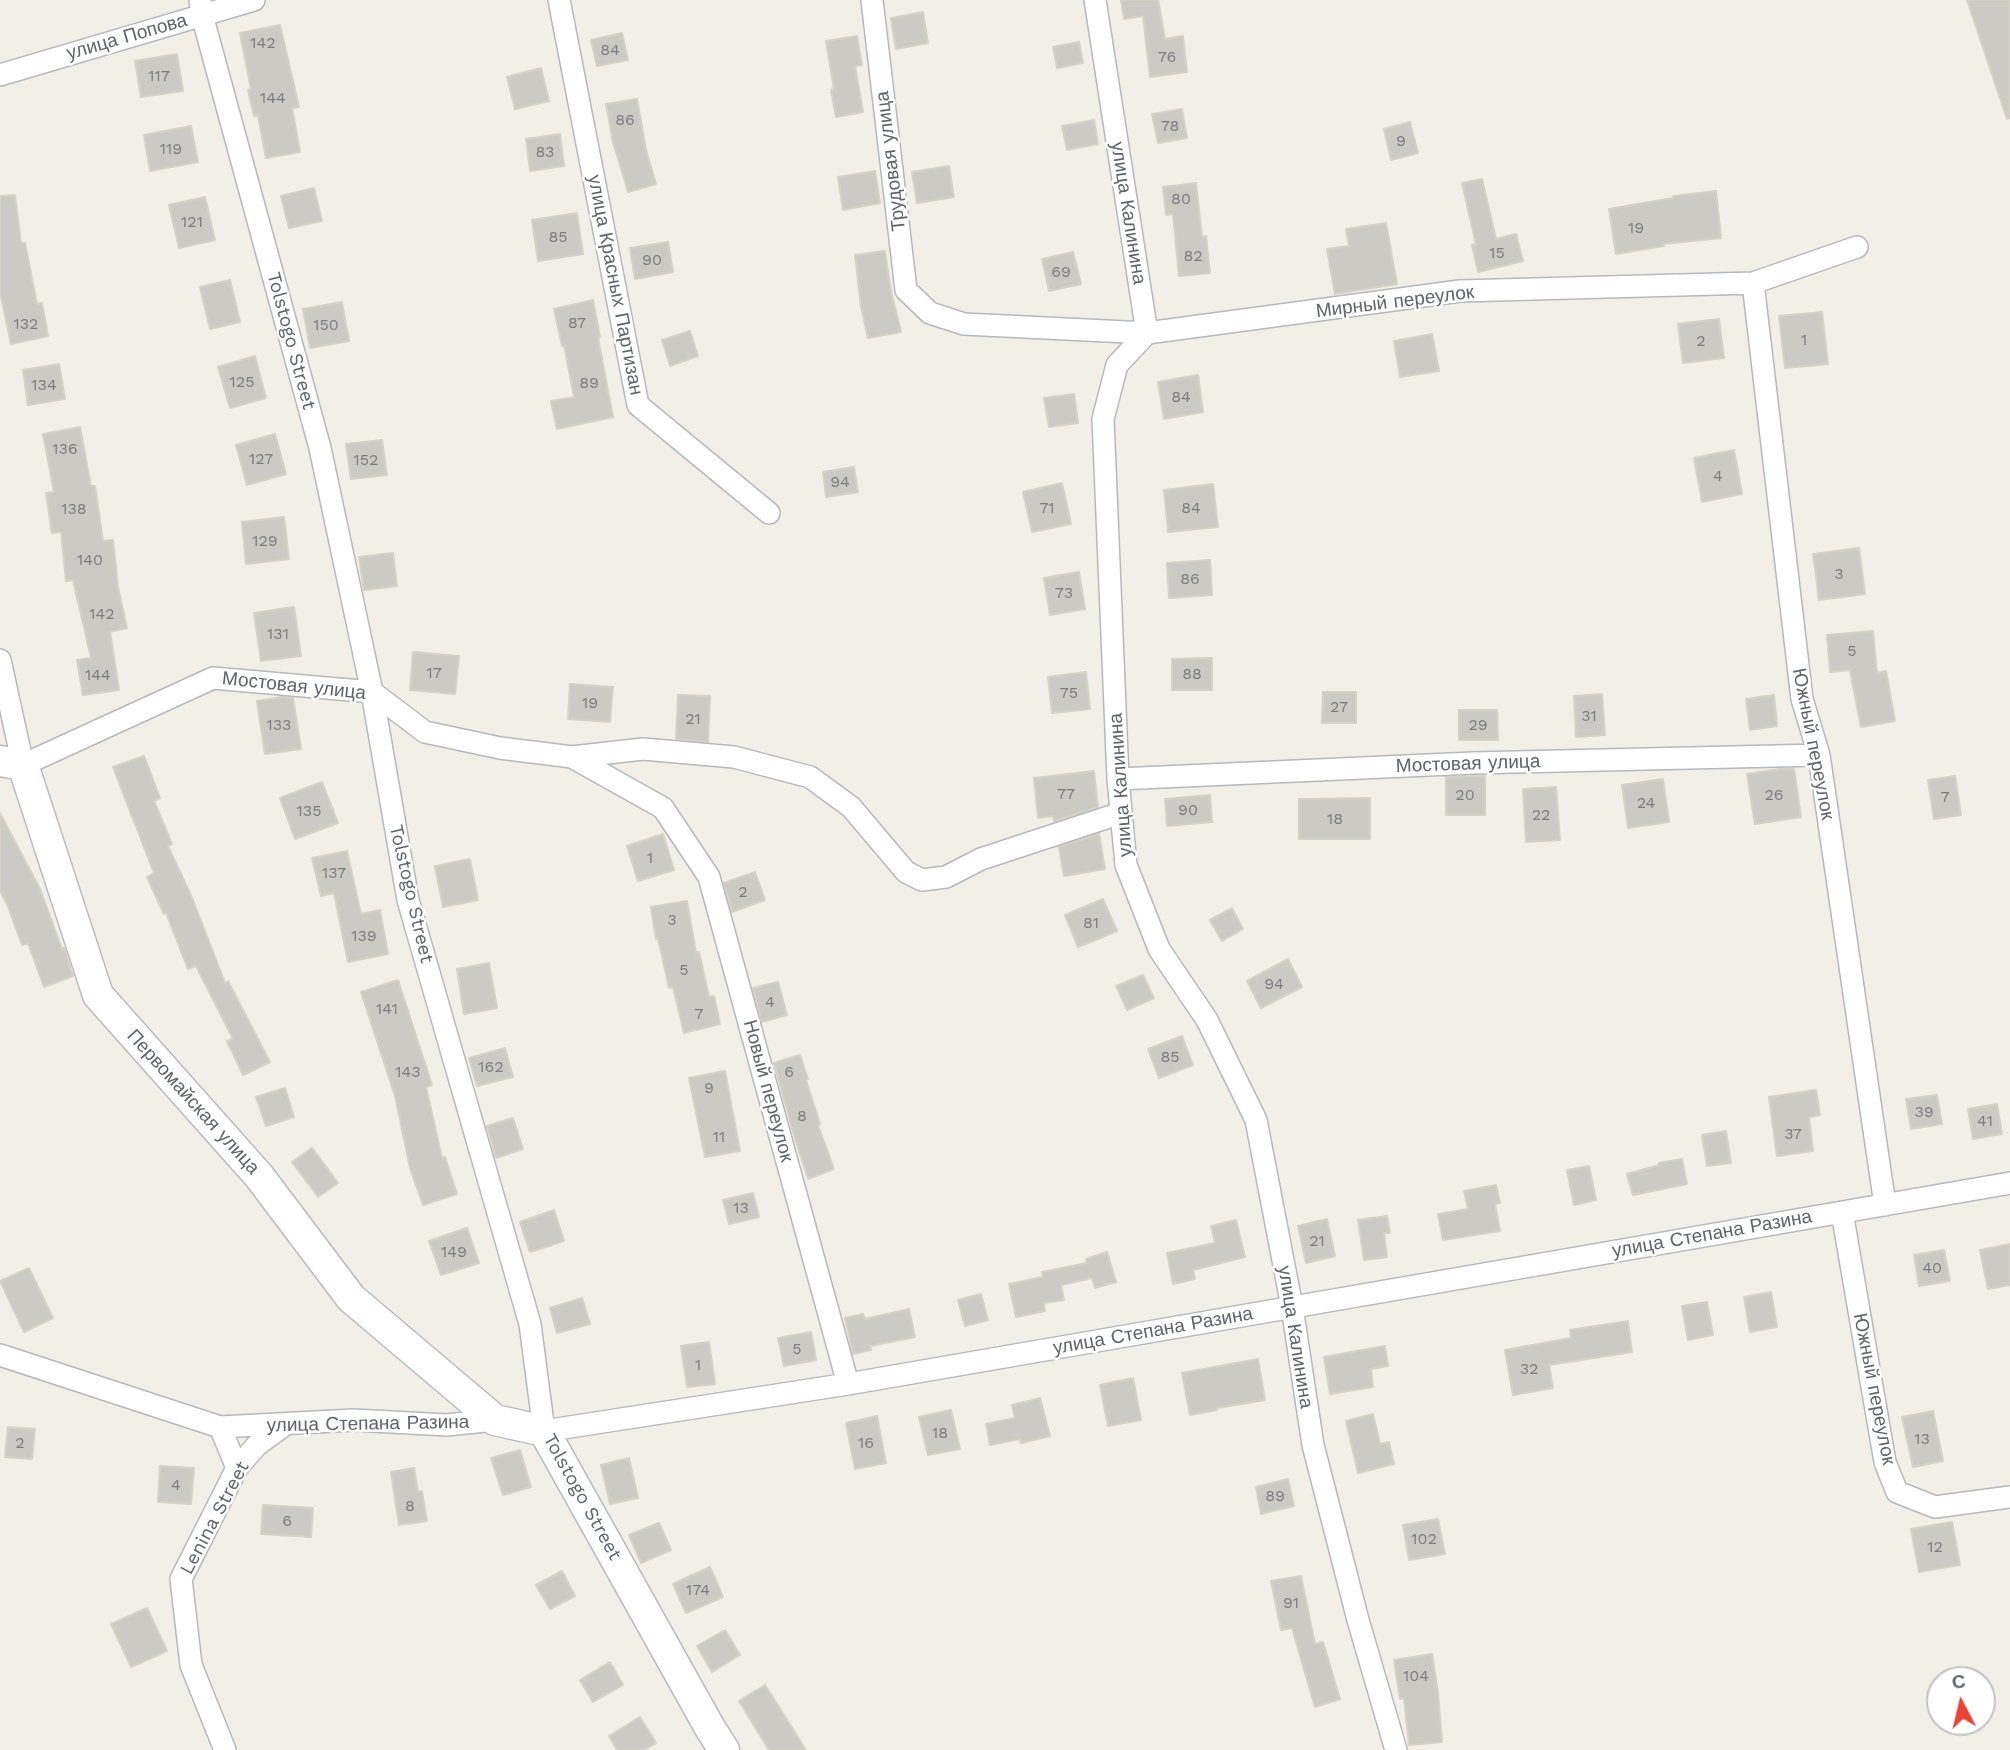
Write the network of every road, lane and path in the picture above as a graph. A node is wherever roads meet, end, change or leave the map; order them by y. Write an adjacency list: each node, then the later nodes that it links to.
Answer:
1 (254, 0): 5 (street, улица Попова)
2 (559, 0): 11 (street, улица Красных Партизан)
3 (872, 0): 9 (street, Трудовая улица)
4 (1095, 0): 10 (street, улица Калинина)
5 (201, 8): 6 (street, улица Попова); 13 (street, Tolstogo Street)
6 (0, 75)
7 (1857, 247): 8 (street, Мирный переулок)
8 (1753, 283): 10 (street, Мирный переулок); 14 (street, Южный переулок)
9 (929, 313): 10 (street, Мирный переулок)
10 (1147, 333): 17 (street, улица Калинина)
11 (769, 513)
12 (0, 660): 16 (street, Первомайская улица)
13 (372, 692): 15 (street, Мостовая улица); 16 (street, Мостовая улица); 29 (street, Tolstogo Street)
14 (1819, 755): 17 (street, Мостовая улица); 21 (street, Южный переулок)
15 (572, 757): 18 (street, Мостовая улица); 19 (street)
16 (12, 763): 26 (main road, Первомайская улица)
17 (1118, 779): 19 (street, улица Калинина)
18 (663, 808): 25 (street, Новый переулок)
19 (1121, 813): 23 (street, улица Калинина)
20 (2010, 1183): 21 (street, улица Степана Разина)
21 (1885, 1205): 22 (street, улица Степана Разина)
22 (1842, 1212): 23 (street, улица Степана Разина); 31 (street, Южный переулок)
23 (1292, 1307): 25 (street, улица Степана Разина); 34 (street, улица Калинина)
24 (0, 1355): 28 (street, улица Степана Разина)
25 (848, 1384): 29 (street, улица Степана Разина)
26 (495, 1420): 27 (street, улица Степана Разина); 29 (main road, Первомайская улица)
27 (288, 1423): 28 (street, улица Степана Разина); 30 (street, Lenina Street)
28 (220, 1427): 30 (street)
29 (544, 1432): 33 (main road, Tolstogo Street)
30 (237, 1468): 32 (street, Lenina Street)
31 (2010, 1497)
32 (225, 1750)
33 (724, 1750)
34 (1396, 1750)

